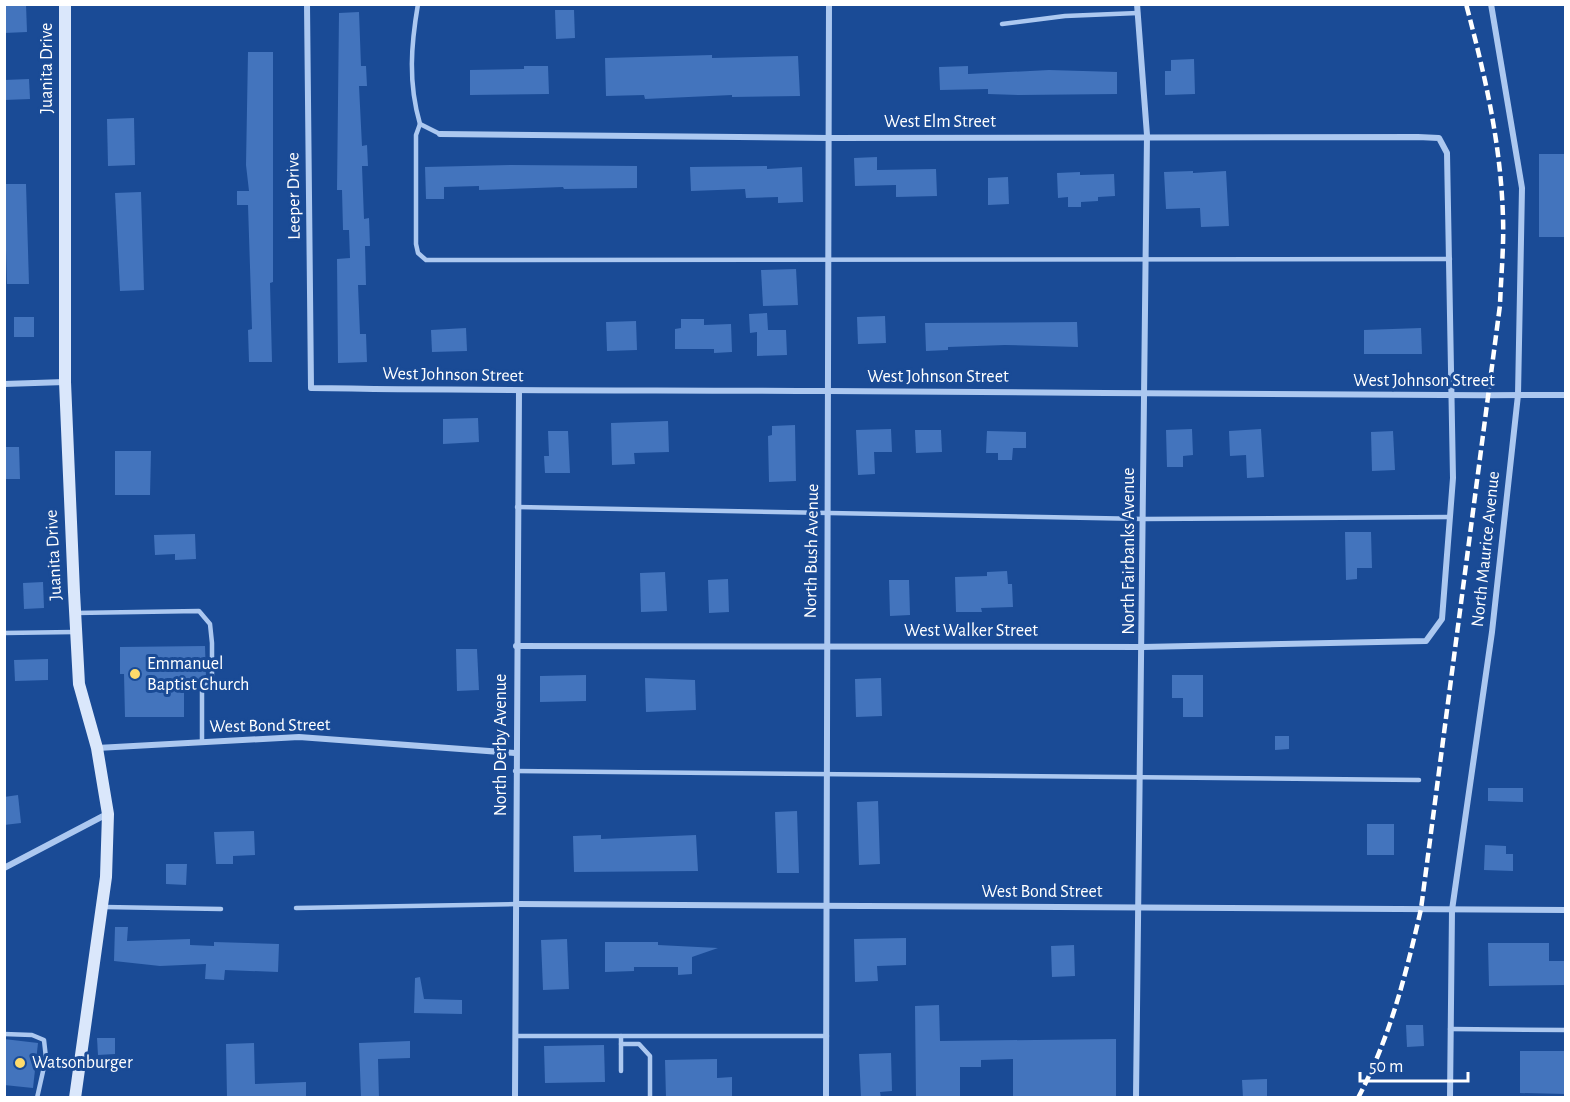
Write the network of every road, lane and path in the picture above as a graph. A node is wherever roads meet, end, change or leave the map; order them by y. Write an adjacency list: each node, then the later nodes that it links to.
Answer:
1 (65, 4): 16 (street, Juanita Drive)
2 (307, 4): 18 (street, Leeper Drive)
3 (418, 4): 9 (lane)
4 (829, 4): 12 (street, North Bush Avenue)
5 (1137, 4): 7 (street, North Fairbanks Avenue)
6 (1491, 4): 22 (street, North Maurice Avenue)
7 (1138, 13): 8 (lane); 11 (street, North Fairbanks Avenue)
8 (1002, 24)
9 (420, 124): 10 (lane); 15 (lane)
10 (440, 134): 12 (street, West Elm Street)
11 (1147, 135): 12 (street, West Elm Street); 13 (street, North Fairbanks Avenue); 14 (street, West Elm Street)
12 (829, 138): 15 (street, North Bush Avenue)
13 (1146, 258): 14 (lane); 15 (lane); 21 (street, North Fairbanks Avenue)
14 (1450, 259): 24 (street)
15 (828, 260): 19 (street, North Bush Avenue)
16 (65, 382): 17 (street); 29 (street, Juanita Drive)
17 (4, 384)
18 (311, 388): 20 (street, West Johnson Street)
19 (827, 391): 20 (street, West Johnson Street); 21 (street, West Johnson Street); 26 (street, North Bush Avenue)
20 (519, 392): 25 (street, North Derby Avenue)
21 (1145, 393): 24 (street, West Johnson Street); 28 (street, North Fairbanks Avenue)
22 (1518, 395): 23 (street, West Johnson Street); 24 (street, West Johnson Street); 50 (street, North Maurice Avenue)
23 (1566, 395)
24 (1453, 397): 27 (street)
25 (517, 507): 26 (lane); 33 (street, North Derby Avenue)
26 (828, 514): 28 (lane); 32 (street, North Bush Avenue)
27 (1450, 517): 28 (lane); 34 (street, West Walker Street)
28 (1144, 519): 34 (street, North Fairbanks Avenue)
29 (75, 613): 30 (street, Juanita Drive); 35 (lane)
30 (76, 632): 31 (lane); 36 (street, Juanita Drive)
31 (4, 633)
32 (826, 644): 33 (street, West Walker Street); 34 (street, West Walker Street); 39 (street, North Bush Avenue)
33 (516, 646): 37 (street, North Derby Avenue)
34 (1143, 647): 40 (street, North Fairbanks Avenue)
35 (202, 742): 36 (street, West Bond Street); 37 (street, West Bond Street)
36 (97, 748): 42 (street, Juanita Drive)
37 (515, 753): 38 (street, North Derby Avenue)
38 (515, 771): 39 (lane); 44 (street, North Derby Avenue)
39 (827, 775): 40 (lane); 45 (street, North Bush Avenue)
40 (1141, 775): 41 (lane); 48 (street, North Fairbanks Avenue)
41 (1419, 780)
42 (108, 814): 43 (street); 46 (street, Juanita Drive)
43 (4, 868)
44 (518, 904): 45 (street, West Bond Street); 47 (lane); 55 (street, North Derby Avenue)
45 (828, 906): 48 (street, West Bond Street); 57 (street, North Bush Avenue)
46 (101, 907): 49 (lane); 61 (street, Juanita Drive)
47 (296, 908)
48 (1139, 908): 50 (street, West Bond Street); 65 (street, North Fairbanks Avenue)
49 (221, 909)
50 (1452, 910): 51 (street, West Bond Street); 52 (street, North Maurice Avenue)
51 (1566, 910)
52 (1450, 1029): 53 (lane); 66 (street, North Maurice Avenue)
53 (1566, 1030)
54 (4, 1034): 60 (lane)
55 (516, 1036): 56 (lane); 62 (street, North Derby Avenue)
56 (621, 1036): 57 (lane); 58 (lane)
57 (827, 1036): 64 (street, North Bush Avenue)
58 (621, 1044): 59 (lane); 63 (lane)
59 (621, 1071)
60 (37, 1098)
61 (75, 1098)
62 (515, 1098)
63 (650, 1098)
64 (826, 1098)
65 (1136, 1098)
66 (1450, 1098)

